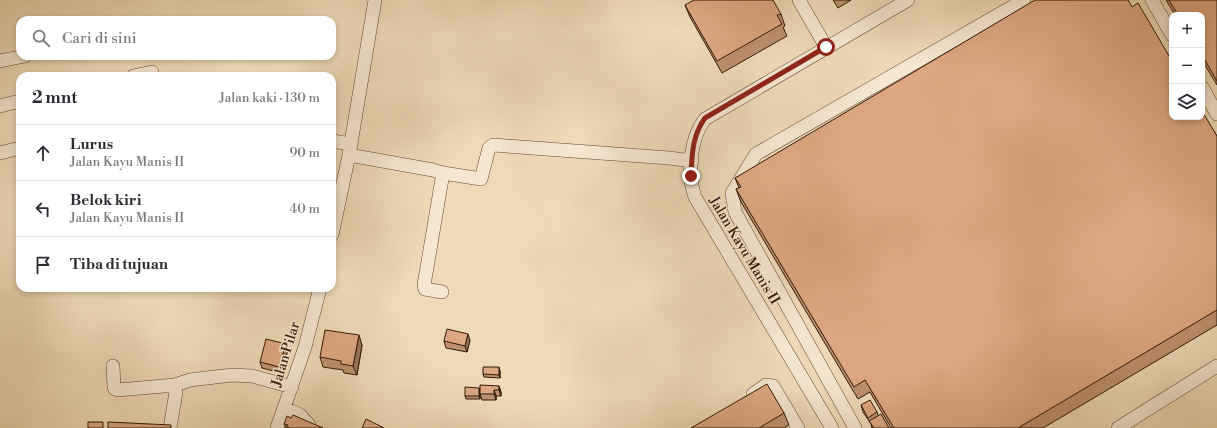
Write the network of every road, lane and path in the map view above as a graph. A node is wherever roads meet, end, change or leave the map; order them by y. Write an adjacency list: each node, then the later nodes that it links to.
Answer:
1 (375, 0): 16 (street)
2 (799, 0): 7 (street)
3 (908, 0): 7 (street, Jalan Kayu Manis II)
4 (1024, 0): 34 (street)
5 (1152, 0): 6 (street)
6 (1169, 30)
7 (826, 47): 18 (street, Jalan Kayu Manis II)
8 (16, 58): 9 (street)
9 (0, 61)
10 (1205, 92): 13 (street)
11 (16, 103): 12 (street)
12 (0, 106)
13 (1217, 114)
14 (336, 143): 16 (street)
15 (16, 149): 17 (street)
16 (350, 150): 19 (street); 20 (street)
17 (0, 152)
18 (692, 161): 19 (street); 33 (street, Jalan Kayu Manis II)
19 (443, 173): 22 (street)
20 (336, 217)
21 (319, 292): 26 (street, Jalan Pilar)
22 (442, 292)
23 (114, 366): 25 (street)
24 (1217, 366): 35 (street)
25 (175, 385): 26 (street); 30 (street)
26 (292, 387): 28 (street, Jalan Pilar)
27 (745, 399): 32 (street)
28 (284, 408): 29 (street); 31 (street, Jalan Pilar)
29 (309, 425)
30 (170, 428)
31 (277, 428)
32 (798, 428)
33 (832, 428)
34 (855, 428)
35 (1118, 428)

